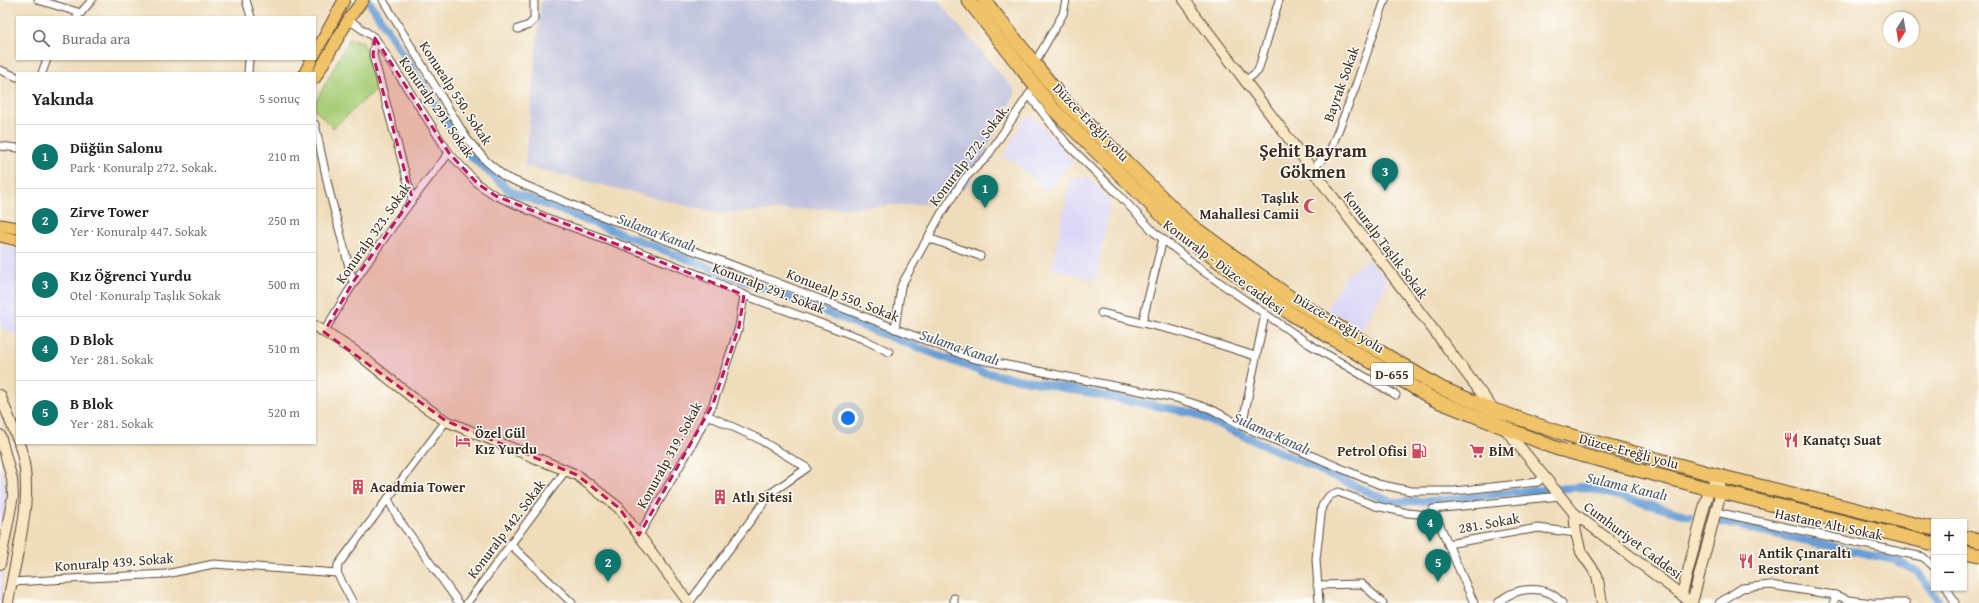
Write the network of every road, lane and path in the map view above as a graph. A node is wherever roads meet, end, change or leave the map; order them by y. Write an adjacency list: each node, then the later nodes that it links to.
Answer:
1 (38, 0): 14 (street)
2 (92, 0): 14 (street)
3 (246, 0): 15 (street)
4 (364, 0): 16 (main road)
5 (383, 0): 51 (street, Konuealp 550. Sokak)
6 (534, 0): 17 (street)
7 (968, 0): 31 (highway, Düzce-Ereğli yolu / D-655)
8 (984, 0): 23 (highway, Düzce-Ereğli yolu)
9 (1066, 0): 23 (street)
10 (1184, 0): 30 (street, Konuralp Taşlık Sokak)
11 (1279, 0): 30 (street)
12 (1385, 0): 36 (street, Bayrak Sokak)
13 (344, 1): 19 (main road)
14 (79, 15)
15 (251, 16)
16 (350, 18): 18 (street, Konuralp 291. Sokak); 28 (main road)
17 (518, 29)
18 (375, 38): 35 (street, Konuralp 291. Sokak); 37 (street)
19 (316, 52)
20 (47, 60): 25 (street)
21 (249, 60): 26 (street)
22 (311, 60): 27 (main road)
23 (1034, 64): 57 (highway, Düzce-Ereğli yolu)
24 (0, 70): 29 (street)
25 (42, 72)
26 (248, 72)
27 (305, 72)
28 (316, 76)
29 (16, 77)
30 (1245, 81): 36 (street, Konuralp Taşlık Sokak)
31 (1032, 91): 41 (street, Konuralp 272. Sokak.); 42 (street, Konuralp - Düzce caddesi); 61 (highway, Düzce-Ereğli yolu / D-655)
32 (316, 129): 45 (street)
33 (0, 146): 34 (street)
34 (16, 148)
35 (450, 153): 37 (street, Konuralp 323. Sokak); 46 (street, Konuralp 291. Sokak)
36 (1312, 170): 57 (street, Konuralp Taşlık Sokak)
37 (412, 198): 45 (street, Konuralp 323. Sokak)
38 (0, 224): 39 (main road)
39 (16, 228)
40 (0, 236): 43 (main road)
41 (928, 238): 44 (street); 51 (street, Konuralp 272. Sokak.)
42 (1163, 239): 48 (street, Konuralp - Düzce caddesi); 49 (street)
43 (16, 240)
44 (980, 256)
45 (353, 282): 52 (street, Konuralp 323. Sokak)
46 (744, 295): 53 (street, Konuralp 291. Sokak); 58 (street, Konuralp 319. Sokak)
47 (1101, 313): 49 (street)
48 (1265, 314): 54 (street); 56 (street, Konuralp - Düzce caddesi)
49 (1142, 323): 54 (street)
50 (316, 327): 52 (street)
51 (895, 329): 60 (street, Konuealp 550. Sokak)
52 (324, 332): 59 (street)
53 (889, 352)
54 (1255, 356): 60 (street)
55 (0, 395): 63 (street)
56 (1396, 395)
57 (1494, 410): 67 (highway, Düzce-Ereğli yolu)
58 (707, 415): 76 (street, Konuralp 319. Sokak); 97 (street)
59 (446, 421): 65 (street); 70 (street)
60 (1242, 426): 66 (street, Konuealp 550. Sokak)
61 (1506, 430): 66 (street, Cumhuriyet Caddesi); 68 (highway, Düzce-Ereğli yolu / D-655)
62 (0, 435): 84 (street)
63 (16, 435)
64 (19, 444): 87 (street)
65 (566, 470): 76 (street); 80 (street, Konuralp 442. Sokak)
66 (1545, 476): 69 (street, Cumhuriyet Caddesi)
67 (1719, 476): 68 (street); 74 (highway, Düzce-Ereğli yolu)
68 (1715, 491): 71 (street); 79 (highway, Düzce-Ereğli yolu / D-655); 90 (street)
69 (1560, 496): 72 (street, Cumhuriyet Caddesi); 73 (street)
70 (388, 499): 86 (street); 94 (street)
71 (1716, 512): 85 (street, Hastane Altı Sokak); 104 (street)
72 (1574, 513): 75 (street); 90 (street, Cumhuriyet Caddesi)
73 (1436, 516): 81 (street); 88 (street)
74 (1931, 529)
75 (1576, 533): 81 (street, 281. Sokak); 103 (street)
76 (639, 535): 97 (street)
77 (1967, 538): 78 (highway)
78 (1979, 541)
79 (1931, 543)
80 (510, 544): 95 (street, Konuralp 442. Sokak); 96 (street)
81 (1448, 544): 100 (street, 281. Sokak)
82 (1967, 553): 83 (highway)
83 (1979, 556)
84 (0, 564)
85 (1931, 564)
86 (337, 573): 87 (street, Konuralp 439. Sokak); 93 (street)
87 (11, 582): 92 (street)
88 (1317, 585): 98 (street); 99 (street)
89 (1949, 591): 110 (street)
90 (1682, 594): 104 (street, Cumhuriyet Caddesi)
91 (1835, 595): 105 (street); 106 (street); 107 (street)
92 (8, 603)
93 (353, 603)
94 (459, 603)
95 (467, 603)
96 (572, 603)
97 (689, 603)
98 (1318, 603)
99 (1382, 603)
100 (1474, 603)
101 (1498, 603): 102 (street)
102 (1562, 603)
103 (1602, 603)
104 (1692, 603)
105 (1719, 603)
106 (1834, 603)
107 (1872, 603)
108 (1876, 603): 109 (street)
109 (1906, 603)
110 (1955, 603)

